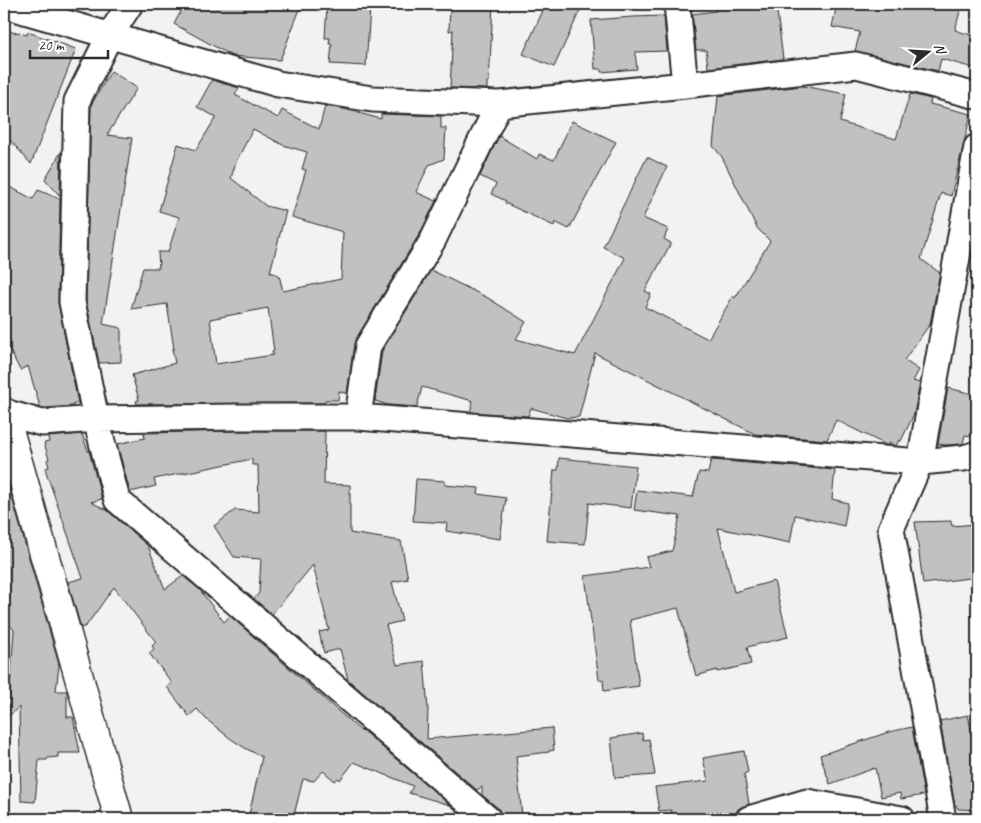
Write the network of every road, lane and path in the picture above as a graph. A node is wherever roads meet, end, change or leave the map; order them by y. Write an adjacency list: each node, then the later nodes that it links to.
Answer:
1 (130, 4): 4 (street)
2 (677, 4): 5 (street)
3 (4, 5): 4 (street)
4 (110, 36): 7 (street); 11 (street)
5 (685, 85): 6 (street); 7 (street)
6 (977, 96)
7 (499, 104): 10 (street)
8 (977, 146): 13 (street)
9 (4, 412): 11 (street); 14 (street)
10 (358, 417): 11 (street); 13 (street)
11 (96, 419): 15 (street)
12 (977, 454): 13 (street)
13 (920, 462): 18 (street)
14 (116, 819)
15 (488, 819)
16 (749, 819): 17 (street)
17 (902, 819)
18 (943, 819)

